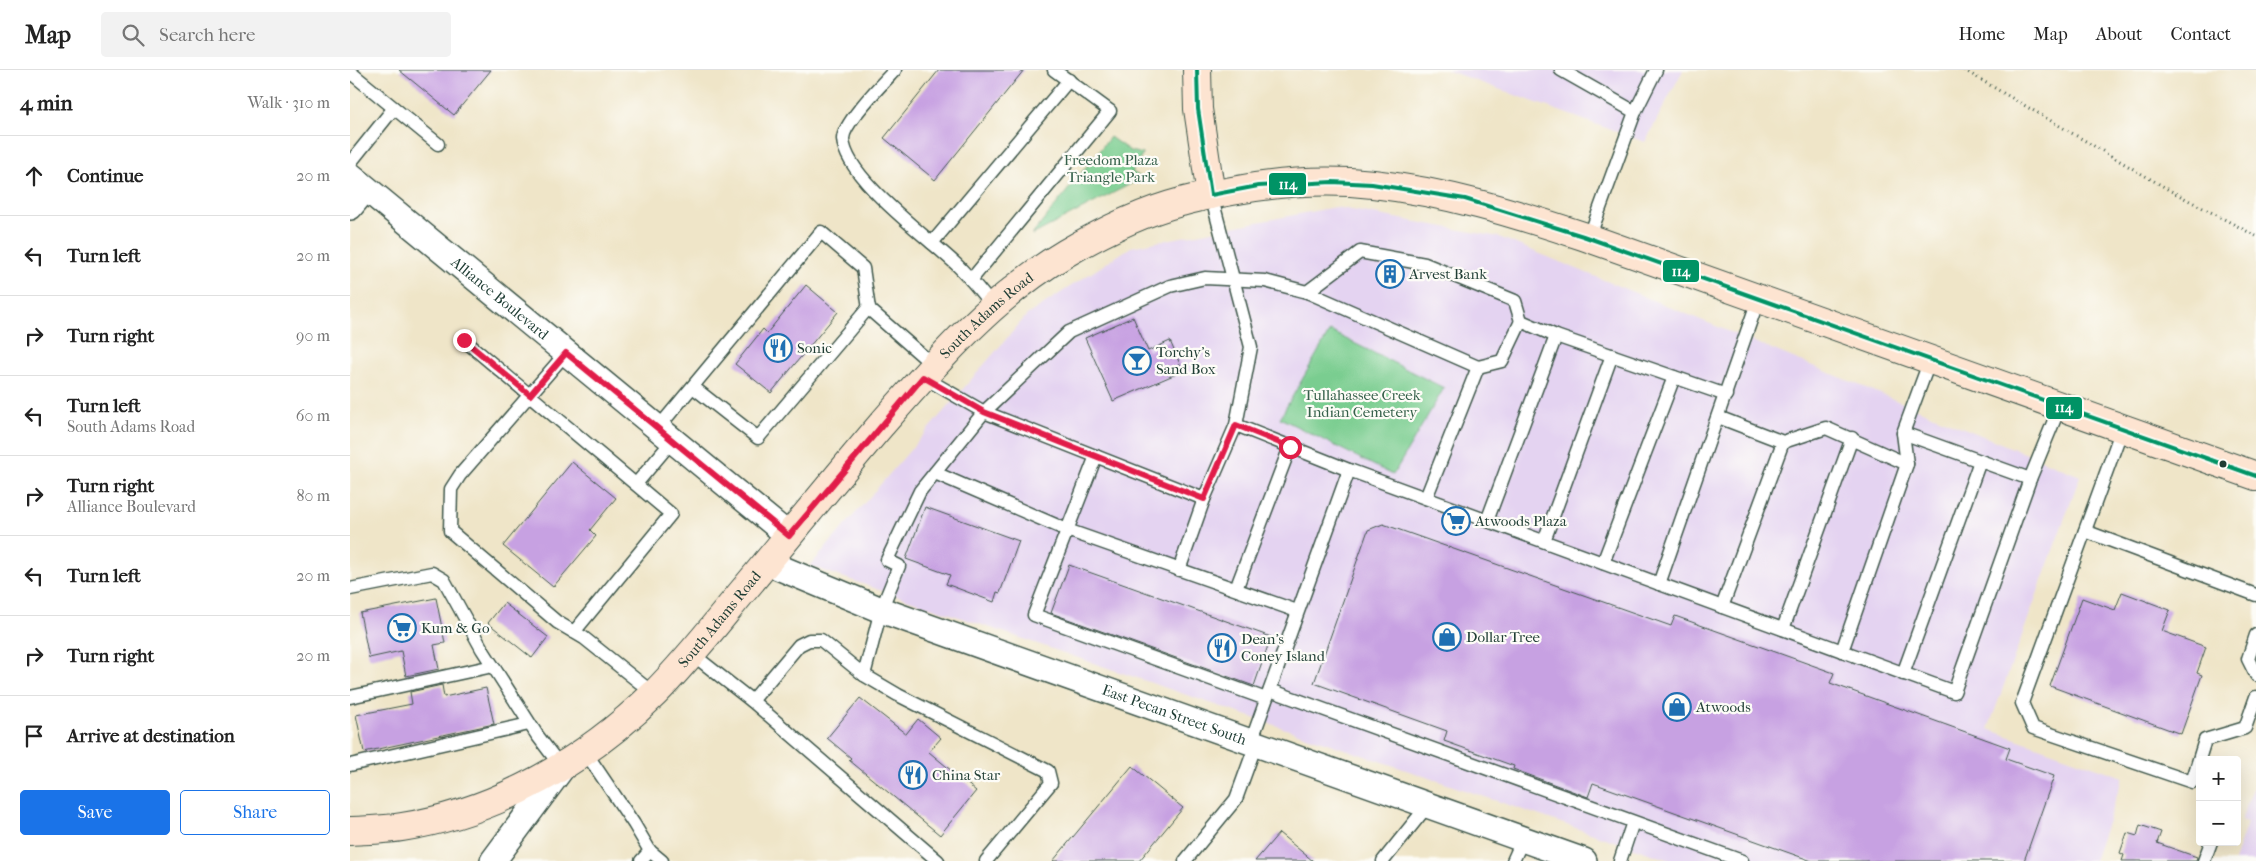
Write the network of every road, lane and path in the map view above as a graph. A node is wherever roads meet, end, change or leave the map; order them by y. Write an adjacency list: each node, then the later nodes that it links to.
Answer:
1 (895, 70): 17 (lane)
2 (1054, 70): 8 (lane)
3 (1197, 70): 14 (main road)
4 (1656, 70): 10 (lane)
5 (1964, 70): 15 (path)
6 (350, 72): 9 (lane)
7 (1569, 72): 10 (lane)
8 (1069, 80): 17 (lane); 19 (lane)
9 (394, 108): 11 (lane); 12 (lane)
10 (1635, 112): 16 (lane)
11 (438, 144)
12 (350, 164)
13 (355, 190): 27 (street, Alliance Boulevard)
14 (1210, 195): 16 (main road, South Adams Road); 18 (lane); 23 (main road, South Adams Road)
15 (2256, 236)
16 (1589, 238): 21 (main road, South Adams Road)
17 (932, 242): 19 (lane)
18 (1232, 278): 20 (lane); 37 (lane); 39 (lane)
19 (971, 280): 23 (lane)
20 (1307, 292): 24 (lane); 30 (lane)
21 (1758, 300): 29 (main road, South Adams Road); 35 (lane)
22 (869, 307): 31 (lane); 33 (lane); 33 (lane)
23 (994, 308): 31 (main road, South Adams Road)
24 (1521, 321): 25 (lane); 30 (lane)
25 (1556, 336): 28 (lane); 56 (lane)
26 (464, 340): 34 (lane)
27 (566, 353): 34 (lane); 42 (street, Alliance Boulevard)
28 (1612, 355): 32 (lane); 60 (lane)
29 (1930, 360): 36 (main road, South Adams Road); 41 (lane)
30 (1478, 366): 54 (lane)
31 (928, 371): 37 (lane); 59 (main road, South Adams Road)
32 (1674, 377): 35 (lane); 62 (lane)
33 (693, 387): 42 (lane)
34 (530, 395): 53 (lane); 72 (lane)
35 (1726, 395): 38 (lane)
36 (2060, 406): 40 (main road, South Adams Road); 52 (lane)
37 (984, 412): 46 (lane); 50 (lane)
38 (1718, 416): 44 (lane); 64 (lane)
39 (1236, 425): 45 (lane); 55 (lane)
40 (2122, 428): 51 (main road, South Adams Road); 58 (lane)
41 (1903, 433): 47 (lane); 48 (lane)
42 (665, 434): 53 (lane); 59 (street, Alliance Boulevard)
43 (1852, 438): 44 (lane); 48 (lane); 71 (lane)
44 (1783, 442): 68 (lane)
45 (1290, 447): 49 (lane); 66 (lane)
46 (1096, 456): 55 (lane); 57 (lane)
47 (1980, 461): 52 (lane); 77 (lane)
48 (1907, 464): 74 (lane)
49 (1348, 470): 54 (lane); 70 (lane)
50 (934, 473): 57 (lane); 69 (lane)
51 (2256, 476)
52 (2030, 479): 77 (lane)
53 (636, 484): 72 (lane)
54 (1426, 498): 56 (lane)
55 (1204, 499): 63 (lane)
56 (1487, 521): 60 (lane)
57 (1067, 530): 63 (lane); 81 (lane)
58 (2085, 531): 67 (lane); 83 (lane)
59 (789, 536): 61 (main road, South Adams Road)
60 (1544, 542): 62 (lane)
61 (766, 562): 69 (street, East Pecan Street South); 75 (main road, South Adams Road)
62 (1603, 563): 64 (lane)
63 (1179, 570): 66 (lane)
64 (1659, 584): 68 (lane)
65 (350, 588): 76 (lane)
66 (1236, 589): 70 (lane)
67 (2256, 595)
68 (1722, 607): 71 (lane)
69 (882, 610): 78 (lane); 86 (street, East Pecan Street South)
70 (1297, 611): 81 (lane)
71 (1783, 629): 74 (lane)
72 (574, 632): 80 (lane)
73 (2256, 635): 79 (lane)
74 (1842, 651): 77 (lane)
75 (691, 653): 80 (main road, South Adams Road); 84 (lane)
76 (493, 666): 82 (lane); 85 (lane)
77 (1903, 674)
78 (864, 675): 84 (lane); 99 (lane)
79 (2256, 676)
80 (654, 694): 87 (main road, South Adams Road)
81 (1268, 694): 86 (lane); 91 (lane)
82 (350, 697)
83 (2256, 697)
84 (752, 701): 98 (lane)
85 (530, 724): 88 (lane); 89 (lane)
86 (1253, 743): 90 (street, East Pecan Street South); 100 (lane)
87 (584, 750): 89 (main road, South Adams Road); 95 (lane)
88 (350, 765)
89 (562, 768): 92 (main road, South Adams Road); 96 (street, South Adams Road)
90 (1428, 805): 94 (street, East Pecan Street South); 101 (lane)
91 (1634, 822): 103 (lane); 104 (lane)
92 (351, 828)
93 (2210, 846): 105 (lane)
94 (1518, 850): 102 (street, East Pecan Street South)
95 (645, 856): 97 (lane)
96 (494, 861)
97 (662, 861)
98 (938, 861)
99 (986, 861)
100 (1185, 861)
101 (1383, 861)
102 (1584, 861)
103 (1620, 861)
104 (1742, 861)
105 (2204, 861)

